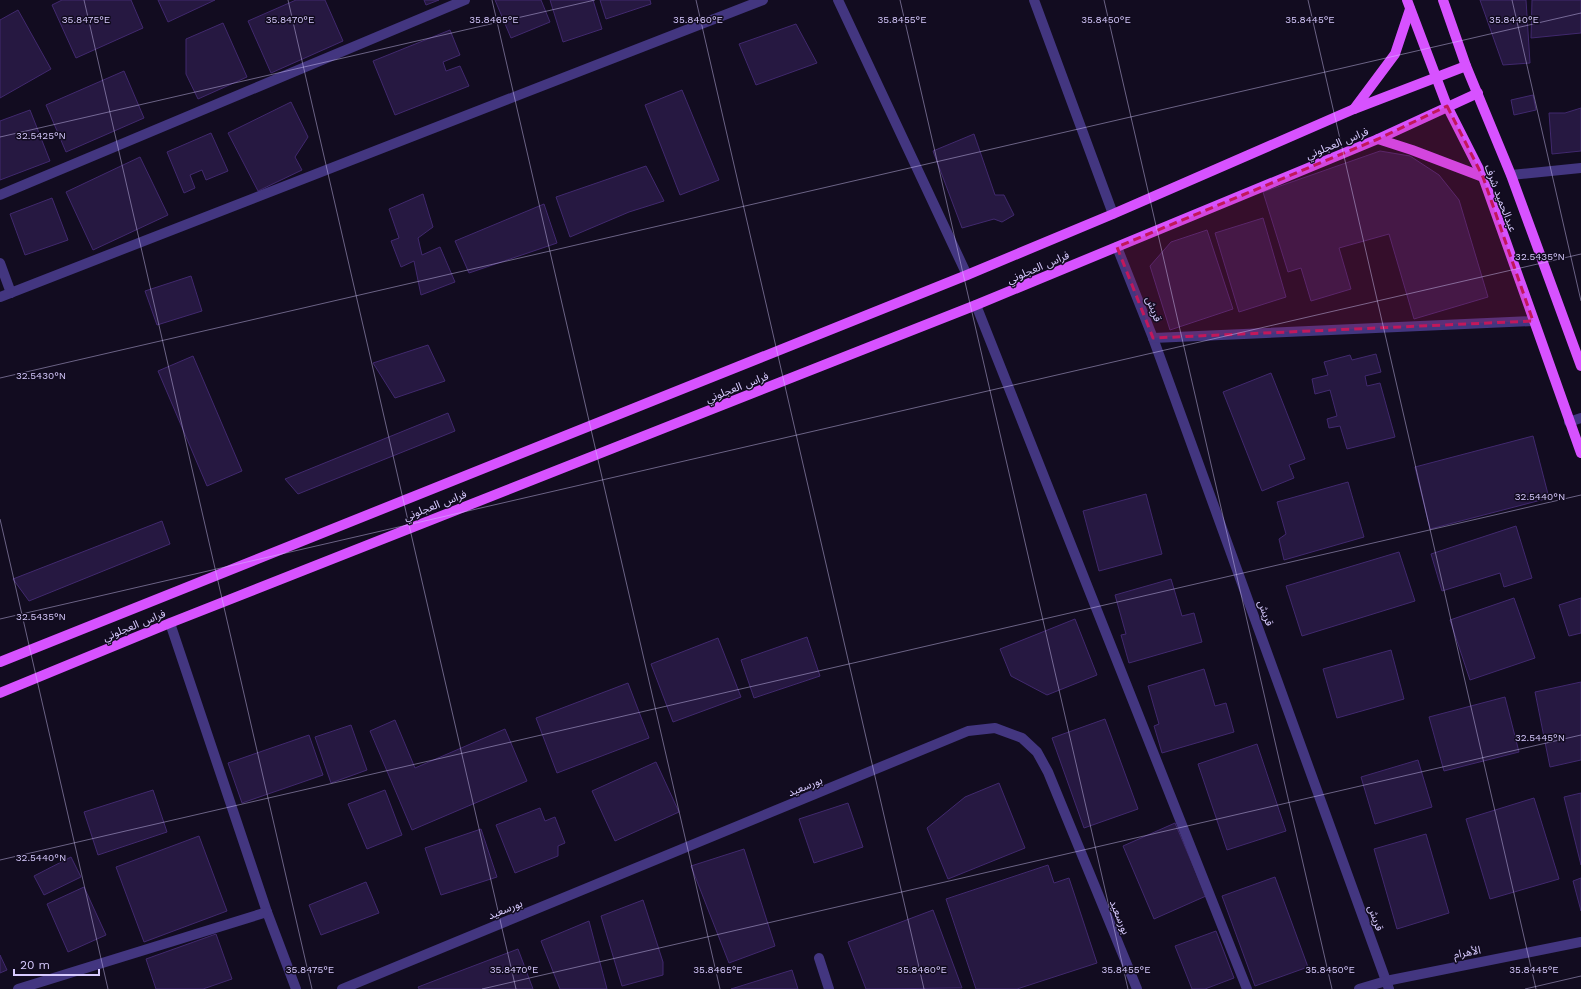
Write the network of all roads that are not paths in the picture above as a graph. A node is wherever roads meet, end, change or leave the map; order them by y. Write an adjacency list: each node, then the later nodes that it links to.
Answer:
1 (465, 0): 16 (street)
2 (763, 0): 21 (street)
3 (838, 0): 20 (street)
4 (1034, 0): 17 (street)
5 (1443, 0): 7 (main road, عبدالحميد شرف)
6 (1409, 4): 8 (main road, عبدالحميد شرف); 11 (main road)
7 (1466, 66): 8 (main road, فراس العجلوني); 9 (main road, عبدالحميد شرف)
8 (1436, 77): 10 (main road, عبدالحميد شرف); 11 (main road, فراس العجلوني)
9 (1478, 93): 10 (main road, فراس العجلوني); 14 (main road, عبدالحميد شرف)
10 (1447, 106): 12 (main road, فراس العجلوني); 15 (main road, عبدالحميد شرف)
11 (1354, 109): 17 (main road, فراس العجلوني)
12 (1378, 139): 15 (main road); 18 (main road, فراس العجلوني)
13 (1581, 168): 14 (street)
14 (1511, 175): 26 (main road, عبدالحميد شرف)
15 (1483, 177): 24 (main road, عبدالحميد شرف)
16 (0, 195)
17 (1113, 214): 20 (main road, فراس العجلوني)
18 (1117, 247): 23 (main road, فراس العجلوني); 25 (street, قريش)
19 (0, 263): 21 (street)
20 (967, 275): 31 (main road, فراس العجلوني)
21 (11, 293): 22 (street)
22 (0, 297)
23 (976, 305): 30 (main road, فراس العجلوني); 42 (street)
24 (1533, 321): 25 (street); 28 (main road, عبدالحميد شرف)
25 (1153, 338): 36 (street, قريش)
26 (1581, 366)
27 (1581, 418): 28 (street)
28 (1569, 422): 29 (main road, عبدالحميد شرف)
29 (1581, 452)
30 (170, 623): 32 (main road, فراس العجلوني); 33 (street)
31 (0, 662)
32 (0, 693)
33 (267, 912): 37 (street); 38 (street)
34 (1581, 942): 36 (street, الأهرام)
35 (819, 958): 40 (street)
36 (1388, 985): 43 (street, الأهرام)
37 (18, 989)
38 (296, 989)
39 (342, 989): 41 (street, بورسعيد)
40 (829, 989)
41 (1137, 989)
42 (1247, 989)
43 (1359, 989)

